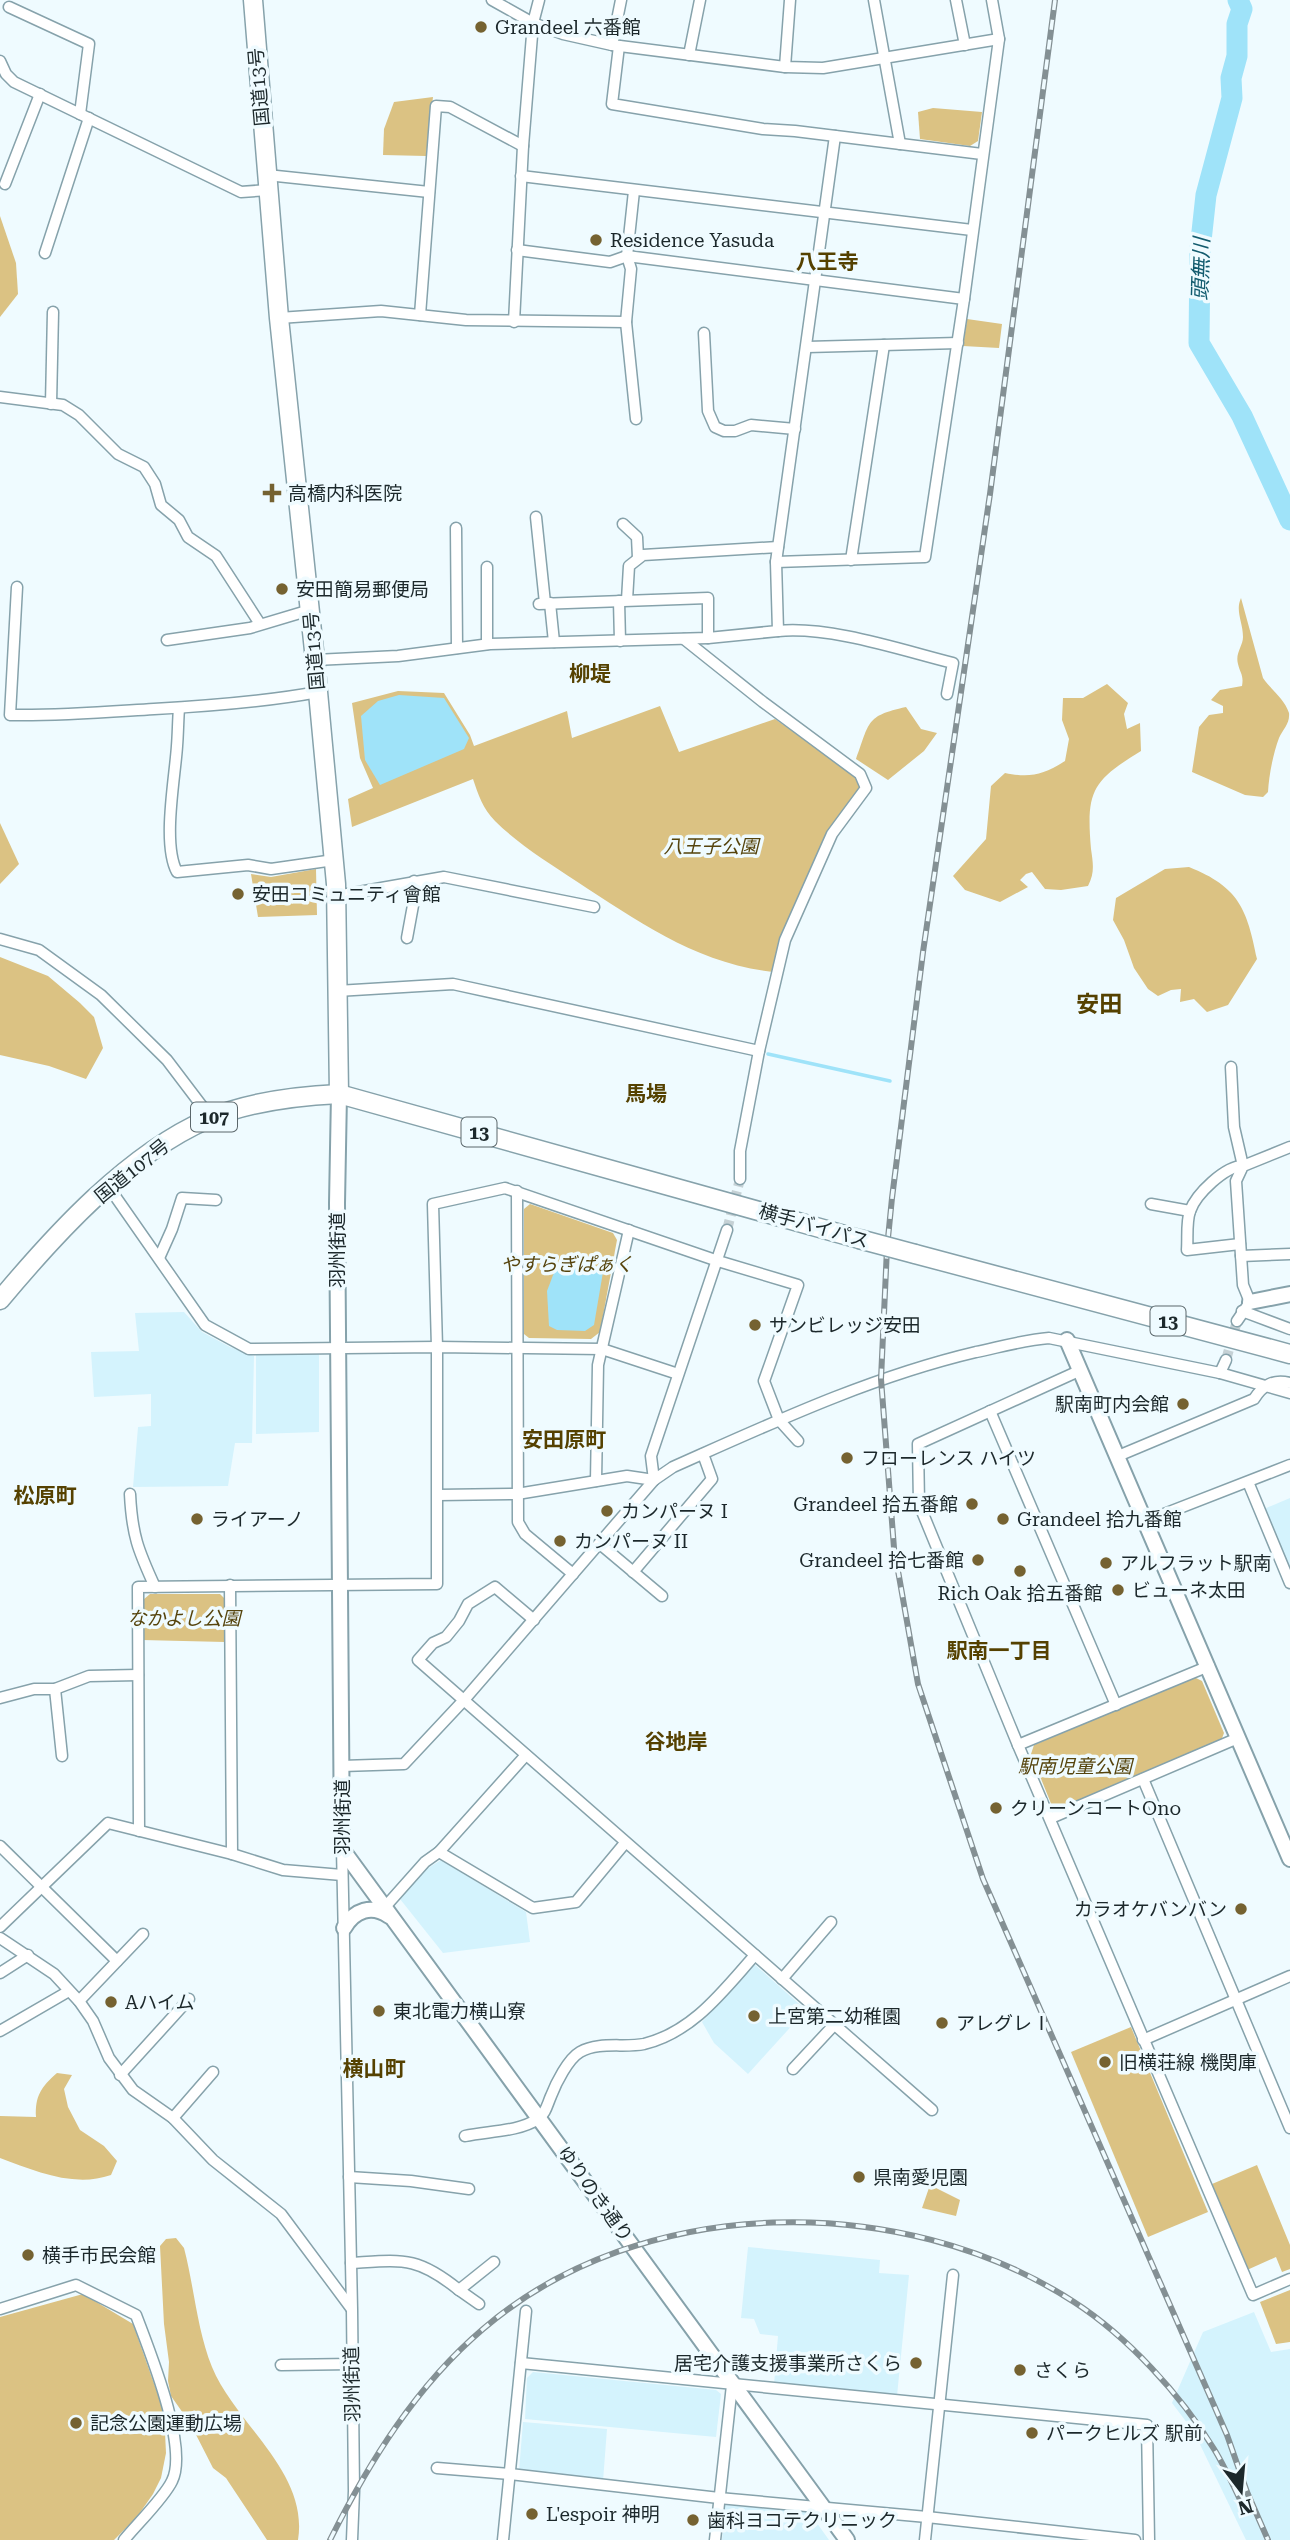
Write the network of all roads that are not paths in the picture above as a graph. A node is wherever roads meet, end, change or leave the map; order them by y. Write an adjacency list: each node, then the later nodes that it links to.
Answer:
1 (253, 0): 26 (highway, 国道13号)
2 (492, 0): 11 (street)
3 (539, 0): 11 (street)
4 (621, 0): 14 (street)
5 (700, 0): 15 (street)
6 (790, 0): 18 (street)
7 (873, 0): 16 (street)
8 (956, 0): 13 (street)
9 (992, 0): 12 (street)
10 (9, 7): 20 (street)
11 (533, 23): 14 (street); 23 (street)
12 (999, 39): 13 (street); 24 (street)
13 (965, 45): 16 (street)
14 (615, 46): 15 (street); 21 (street)
15 (689, 55): 18 (street)
16 (884, 60): 18 (street); 22 (street)
17 (0, 61): 19 (street)
18 (785, 67)
19 (40, 94): 20 (street); 27 (street)
20 (85, 116): 26 (street); 33 (street)
21 (835, 136): 22 (street); 30 (street)
22 (900, 144): 24 (street)
23 (523, 146): 25 (street); 29 (street)
24 (982, 154): 31 (street)
25 (521, 176): 28 (street); 32 (street)
26 (268, 182): 29 (street); 39 (highway, 国道13号)
27 (5, 184)
28 (634, 191): 30 (street); 34 (street)
29 (429, 192): 38 (street)
30 (826, 212): 31 (street); 35 (street)
31 (972, 230): 36 (street)
32 (517, 250): 34 (street); 40 (street)
33 (46, 253)
34 (627, 256): 35 (street); 41 (street)
35 (816, 279): 36 (street); 45 (street)
36 (964, 299): 43 (street)
37 (53, 312): 47 (street)
38 (420, 315): 39 (street); 40 (street)
39 (279, 318): 61 (highway, 国道13号)
40 (514, 322): 41 (street)
41 (626, 322): 48 (street)
42 (704, 332): 49 (street)
43 (958, 343): 44 (street); 55 (street)
44 (884, 345): 45 (street); 55 (street)
45 (807, 346): 49 (street)
46 (0, 397): 47 (street)
47 (51, 404): 62 (street)
48 (636, 419)
49 (795, 429): 53 (street)
50 (536, 517): 60 (street)
51 (623, 524): 54 (street)
52 (456, 528): 70 (street)
53 (778, 547): 54 (street); 56 (street)
54 (638, 558): 59 (street)
55 (851, 560): 56 (street)
56 (776, 562): 63 (street)
57 (487, 567): 69 (street)
58 (17, 587): 74 (street)
59 (623, 601): 60 (street); 64 (street); 67 (street)
60 (545, 603): 68 (street)
61 (310, 610): 62 (street); 71 (highway, 国道13号)
62 (260, 624): 66 (street)
63 (778, 631): 64 (street); 73 (street)
64 (708, 638): 65 (street)
65 (684, 639): 67 (street); 82 (street)
66 (167, 640)
67 (620, 641): 68 (street)
68 (554, 642): 69 (street)
69 (487, 644): 70 (street)
70 (457, 648): 71 (street)
71 (316, 660): 72 (highway, 国道13号)
72 (318, 692): 74 (street); 75 (highway, 国道13号)
73 (947, 694)
74 (178, 708): 75 (street)
75 (334, 860): 77 (highway, 国道13号)
76 (414, 881): 77 (street); 78 (street); 79 (street)
77 (336, 896): 81 (highway, 国道13号)
78 (594, 907)
79 (407, 938)
80 (0, 939): 85 (street)
81 (337, 991): 82 (street); 84 (highway, 国道13号)
82 (759, 1051): 88 (street)
83 (1231, 1067): 87 (street)
84 (339, 1094): 85 (highway, 国道107号 / 107); 106 (street, 羽州街道); 109 (highway, 横手バイパス / 13, bridge)
85 (211, 1118): 89 (highway, 国道107号 / 107)
86 (1290, 1147): 87 (street)
87 (1243, 1166): 93 (street); 96 (street)
88 (740, 1180)
89 (107, 1186): 98 (street); 101 (highway, 国道107号 / 107)
90 (517, 1191): 94 (street); 105 (street); 107 (street)
91 (216, 1200): 98 (street)
92 (1151, 1203): 93 (street)
93 (1190, 1211): 96 (street)
94 (629, 1230): 99 (street); 108 (street)
95 (727, 1230): 99 (street)
96 (1241, 1250): 97 (street); 102 (street)
97 (1290, 1254)
98 (159, 1258): 106 (street)
99 (718, 1261): 113 (street); 118 (street)
100 (1290, 1294): 102 (street)
101 (0, 1300)
102 (1243, 1311): 103 (street)
103 (1290, 1329)
104 (1067, 1340): 111 (street); 112 (street); 118 (street)
105 (437, 1347): 106 (street); 107 (street); 128 (street)
106 (338, 1348): 134 (street, 羽州街道)
107 (517, 1348): 108 (street); 127 (street)
108 (602, 1349): 113 (street); 124 (street)
109 (1290, 1354)
110 (1226, 1360): 112 (street)
111 (1081, 1370): 117 (street); 121 (street)
112 (1220, 1373): 115 (street)
113 (678, 1374): 123 (street)
114 (1290, 1383): 115 (street)
115 (1262, 1386): 116 (street); 121 (street)
116 (1290, 1393)
117 (990, 1411): 144 (street); 146 (street)
118 (779, 1420): 119 (street); 120 (street)
119 (798, 1441)
120 (702, 1454): 123 (street); 131 (street)
121 (1118, 1456): 129 (street)
122 (1290, 1465): 125 (street)
123 (654, 1480): 124 (street); 130 (street)
124 (596, 1481): 127 (street)
125 (1248, 1482): 129 (street); 133 (street)
126 (130, 1494): 136 (street)
127 (517, 1494): 128 (street); 132 (street)
128 (438, 1495): 134 (street)
129 (1146, 1521): 139 (street)
130 (600, 1544): 131 (street); 132 (street)
131 (634, 1572): 137 (street)
132 (573, 1574): 138 (street)
133 (1290, 1583)
134 (340, 1584): 135 (street); 149 (street, 羽州街道)
135 (230, 1585): 136 (street); 157 (street)
136 (155, 1587): 140 (street)
137 (662, 1596)
138 (534, 1620): 143 (street); 143 (street)
139 (1209, 1667): 144 (street); 145 (street)
140 (138, 1675): 141 (street); 152 (street)
141 (55, 1689): 142 (street); 148 (street)
142 (0, 1698)
143 (464, 1700): 147 (street); 149 (street)
144 (1116, 1705): 146 (street)
145 (1238, 1738): 150 (street); 158 (street)
146 (1018, 1745): 151 (street)
147 (526, 1755): 153 (street); 156 (street)
148 (62, 1756)
149 (342, 1766): 155 (street, 羽州街道)
150 (1143, 1779): 151 (street); 175 (street)
151 (1051, 1818): 179 (street)
152 (139, 1831): 157 (street); 160 (street)
153 (625, 1843): 156 (street); 168 (street)
154 (0, 1846): 160 (street)
155 (342, 1849): 159 (street, 羽州街道); 161 (street, ゆりのき通り)
156 (439, 1852): 161 (street)
157 (232, 1854): 159 (street)
158 (1290, 1859)
159 (342, 1875): 164 (street, 羽州街道)
160 (42, 1887): 163 (street); 169 (street)
161 (389, 1913): 164 (street); 185 (street, ゆりのき通り)
162 (831, 1922): 172 (street)
163 (0, 1927)
164 (344, 1928): 188 (street, 羽州街道)
165 (143, 1934): 169 (street)
166 (0, 1938): 167 (street)
167 (28, 1955): 170 (street); 173 (street)
168 (755, 1955): 172 (street); 185 (street)
169 (117, 1961): 176 (street)
170 (0, 1973)
171 (1290, 1976): 175 (street)
172 (782, 1979): 177 (street)
173 (69, 1991): 176 (street); 178 (street)
174 (189, 1999): 182 (street)
175 (1236, 1999): 179 (street); 186 (street)
176 (79, 2001): 182 (street)
177 (834, 2025): 180 (street); 183 (street)
178 (0, 2031)
179 (1143, 2040): 193 (street)
180 (793, 2069)
181 (213, 2072): 184 (street)
182 (120, 2075): 184 (street)
183 (932, 2109)
184 (173, 2118): 197 (street)
185 (540, 2118): 187 (street); 202 (street, ゆりのき通り)
186 (1290, 2128)
187 (465, 2136)
188 (349, 2177): 189 (street); 191 (street, 羽州街道)
189 (468, 2189)
190 (494, 2262): 194 (street)
191 (351, 2263): 194 (street); 197 (street, 羽州街道)
192 (953, 2275): 203 (street)
193 (1290, 2279)
194 (459, 2290): 195 (street)
195 (479, 2304)
196 (0, 2309): 209 (street)
197 (352, 2309): 200 (street, 羽州街道)
198 (526, 2311): 199 (street)
199 (521, 2363): 202 (street); 205 (street)
200 (352, 2364): 201 (street); 210 (street, 羽州街道)
201 (281, 2365)
202 (732, 2385): 203 (street); 206 (street); 207 (street, ゆりのき通り)
203 (937, 2405): 208 (street); 216 (street)
204 (437, 2468): 205 (street)
205 (510, 2474): 206 (street); 211 (street)
206 (719, 2498): 207 (street); 212 (street)
207 (824, 2508): 208 (street); 213 (street, ゆりのき通り)
208 (927, 2517): 214 (street); 215 (street)
209 (124, 2540)
210 (352, 2540)
211 (503, 2540)
212 (715, 2540)
213 (847, 2540)
214 (925, 2540)
215 (1135, 2540)
216 (1149, 2540)

